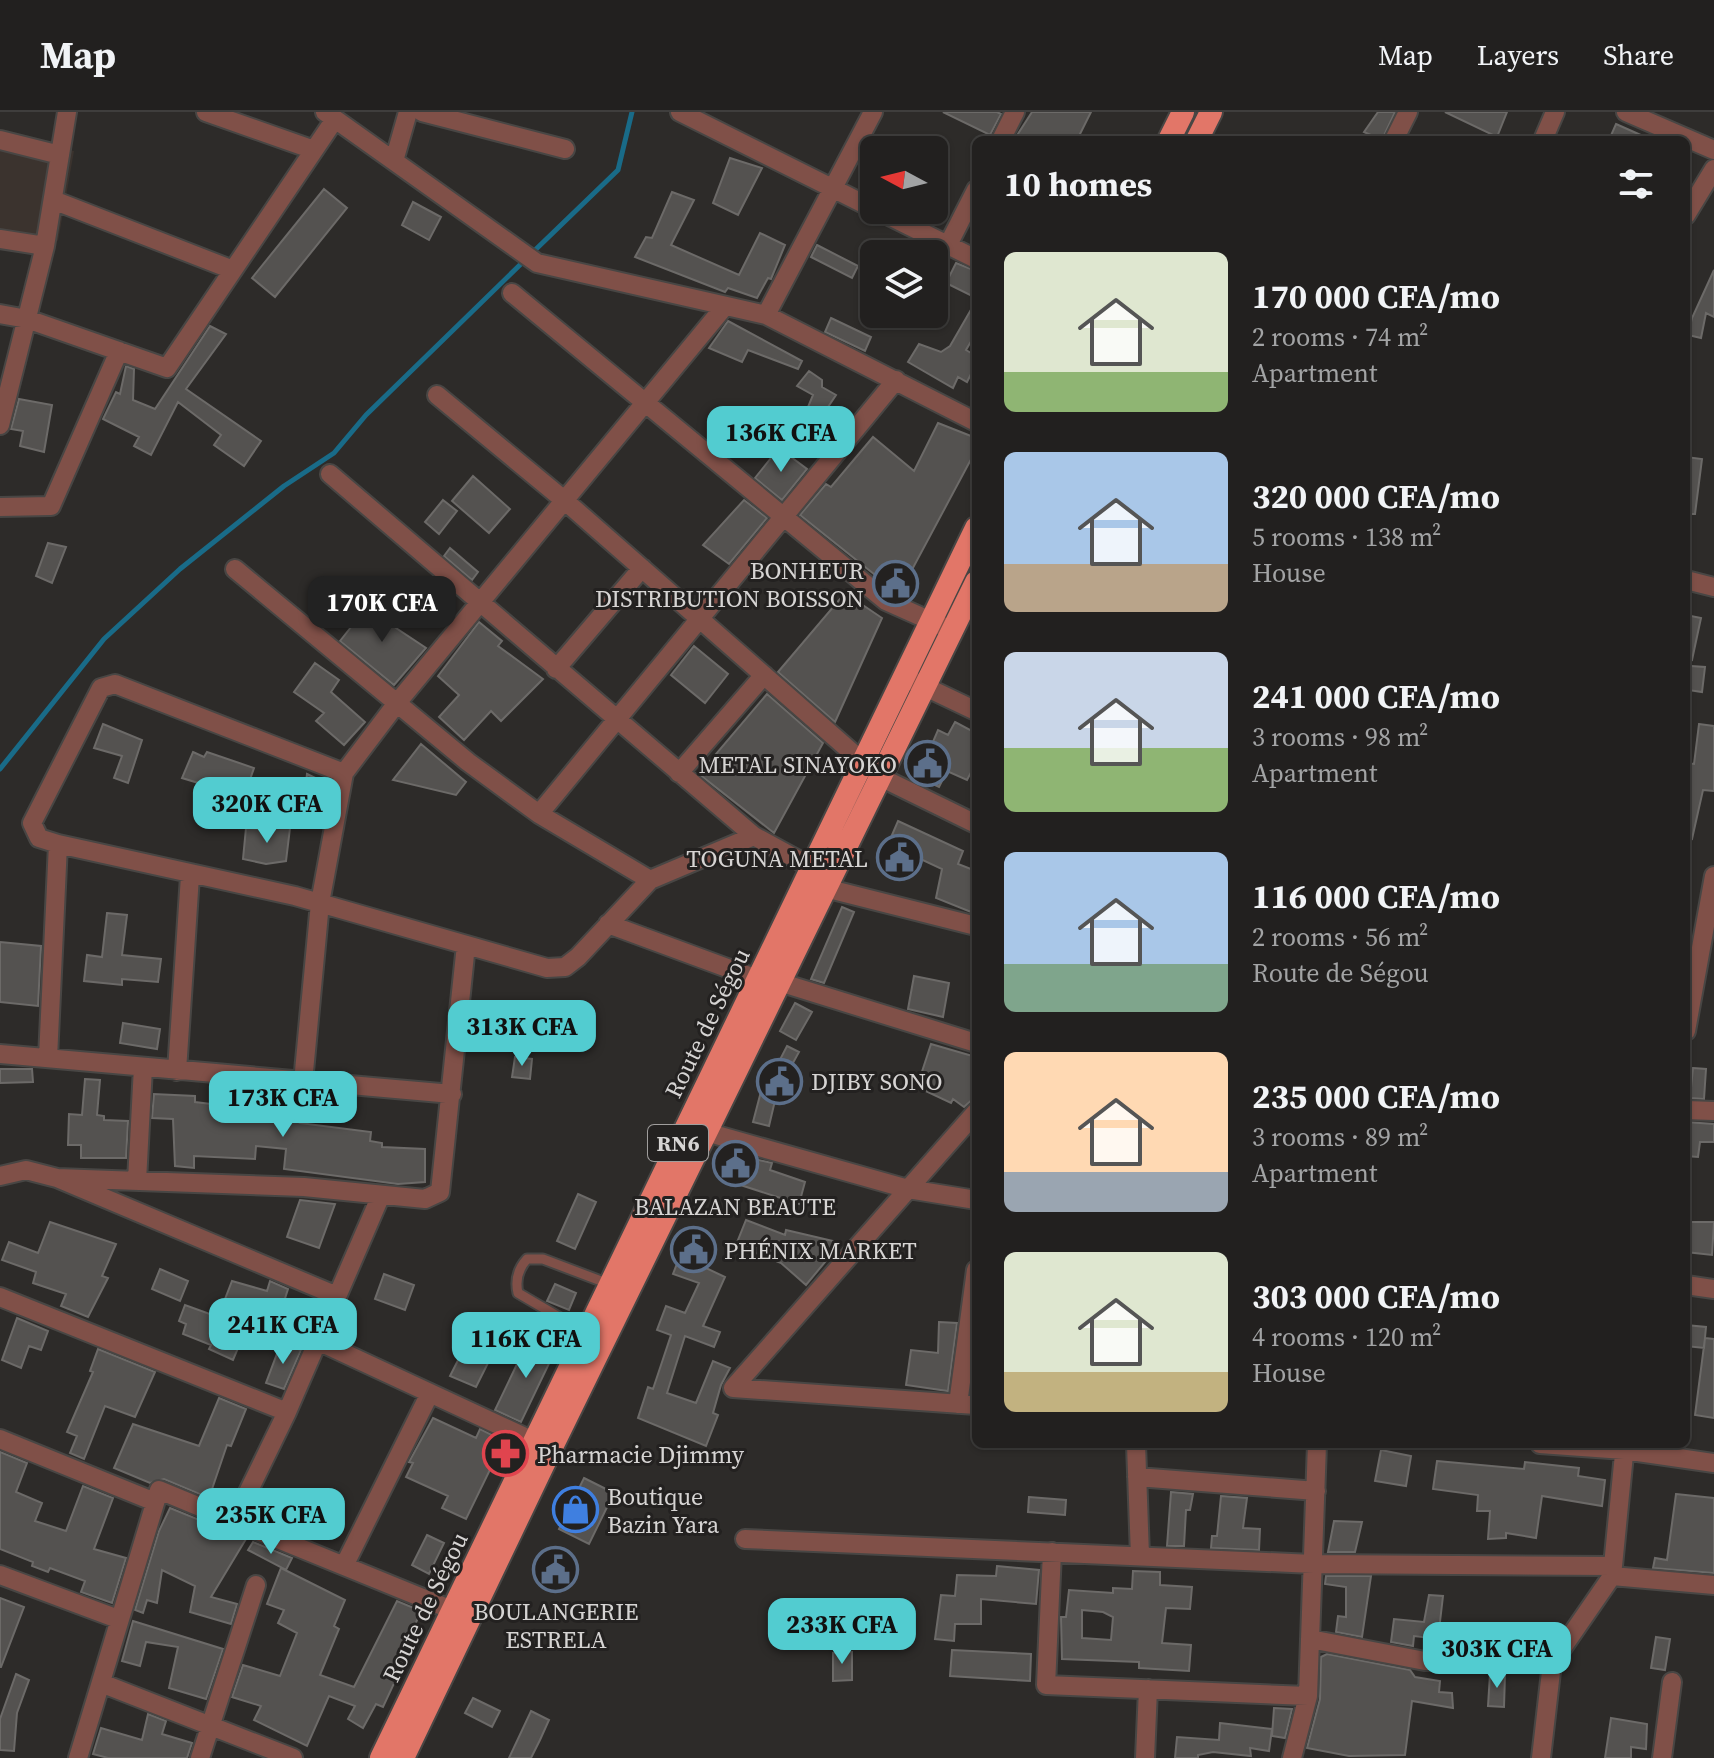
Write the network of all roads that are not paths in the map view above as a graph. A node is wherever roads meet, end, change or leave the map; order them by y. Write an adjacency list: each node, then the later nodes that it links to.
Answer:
1 (67, 112): 25 (street)
2 (206, 112): 23 (street)
3 (408, 112): 26 (street)
4 (422, 112): 22 (street)
5 (680, 112): 28 (street)
6 (873, 112): 28 (street)
7 (1015, 112): 14 (street)
8 (1183, 112): 15 (highway)
9 (1408, 112): 17 (street)
10 (1555, 112): 18 (street)
11 (1626, 112): 19 (street)
12 (1204, 114): 16 (highway)
13 (330, 115): 23 (street); 26 (street)
14 (1003, 136)
15 (1171, 136)
16 (1198, 136)
17 (1396, 136)
18 (1545, 136)
19 (1682, 136)
20 (0, 140): 25 (street)
21 (1690, 140): 24 (street)
22 (565, 149)
23 (314, 150): 39 (street)
24 (1714, 150)
25 (60, 155): 30 (street)
26 (394, 161): 41 (street)
27 (1714, 169): 32 (street)
28 (833, 188): 31 (street); 43 (street)
29 (972, 198): 36 (street)
30 (53, 200): 37 (street); 39 (street)
31 (860, 202)
32 (1690, 208)
33 (905, 224): 35 (street)
34 (0, 239): 37 (street)
35 (938, 240)
36 (948, 245): 38 (street)
37 (45, 246): 44 (street)
38 (972, 257)
39 (233, 270): 45 (street)
40 (512, 293): 48 (street)
41 (725, 306): 43 (street); 48 (street)
42 (0, 314): 44 (street)
43 (766, 315): 46 (street)
44 (27, 319): 45 (street); 50 (street)
45 (119, 351): 53 (street)
46 (896, 380): 49 (street); 54 (street)
47 (437, 395): 52 (street)
48 (645, 403): 52 (street); 54 (street)
49 (972, 420)
50 (0, 425)
51 (330, 474): 61 (street)
52 (564, 500): 56 (street); 61 (street)
53 (0, 507)
54 (783, 517): 62 (street); 63 (street)
55 (972, 536): 63 (highway, Route de Ségou / RN6)
56 (642, 568): 62 (street); 65 (street)
57 (235, 569): 69 (street)
58 (1690, 581): 59 (street)
59 (1714, 587)
60 (972, 590): 64 (highway, Route de Ségou / RN6)
61 (480, 603): 65 (street); 69 (street)
62 (699, 618): 66 (street); 71 (street)
63 (930, 621): 64 (street); 67 (highway, Route de Ségou / RN6)
64 (952, 630): 68 (highway, Route de Ségou / RN6)
65 (556, 669): 71 (street)
66 (764, 675): 72 (street); 74 (street)
67 (903, 676): 68 (street); 72 (highway, Route de Ségou / RN6)
68 (924, 686): 70 (street); 75 (highway, Route de Ségou / RN6)
69 (397, 703): 73 (street); 76 (street)
70 (972, 709)
71 (616, 720): 74 (street); 76 (street)
72 (862, 761): 75 (street); 80 (highway, Route de Ségou / RN6)
73 (344, 773): 79 (street); 85 (street)
74 (679, 773): 78 (street)
75 (880, 777): 77 (street); 84 (highway, Route de Ségou / RN6)
76 (539, 814): 83 (street)
77 (972, 822)
78 (754, 836): 80 (street); 83 (street)
79 (58, 844): 81 (street); 93 (street)
80 (811, 867): 89 (highway, Route de Ségou / RN6)
81 (190, 876): 85 (street); 95 (street)
82 (1714, 876): 90 (street)
83 (650, 880): 86 (street)
84 (825, 888): 87 (street); 89 (highway, Route de Ségou / RN6)
85 (320, 903): 88 (street); 96 (street)
86 (608, 924): 88 (street); 89 (street)
87 (972, 925)
88 (466, 945): 97 (street)
89 (768, 980): 91 (street); 101 (highway, Route de Ségou / RN6); 108 (highway, Route de Ségou / RN6)
90 (1690, 1009)
91 (972, 1042)
92 (0, 1054): 93 (street)
93 (48, 1058): 94 (street)
94 (143, 1067): 95 (street); 104 (street)
95 (177, 1071): 96 (street)
96 (303, 1082): 97 (street)
97 (452, 1094): 106 (street)
98 (1690, 1110): 99 (street)
99 (1714, 1111)
100 (972, 1117): 105 (street)
101 (706, 1132): 105 (street); 120 (highway, Route de Ségou / RN6)
102 (0, 1176): 103 (street)
103 (57, 1178): 104 (street); 111 (street)
104 (137, 1181): 106 (street)
105 (908, 1189): 107 (street); 117 (street)
106 (381, 1195): 111 (street)
107 (972, 1199)
108 (609, 1284): 114 (highway, Route de Ségou / RN6); 114 (lane)
109 (1690, 1286): 110 (street)
110 (1714, 1289)
111 (337, 1296): 115 (street)
112 (0, 1297): 118 (street)
113 (972, 1330): 117 (street)
114 (586, 1333): 120 (highway, Route de Ségou / RN6)
115 (318, 1341): 116 (street); 118 (street)
116 (430, 1393): 120 (street); 134 (street)
117 (967, 1404)
118 (287, 1412): 129 (street)
119 (0, 1439): 128 (street)
120 (542, 1445): 139 (highway, Route de Ségou / RN6); 152 (highway, Route de Ségou / RN6)
121 (1136, 1448): 126 (street)
122 (1317, 1448): 127 (street)
123 (1625, 1448): 135 (street)
124 (1631, 1448): 125 (street)
125 (1714, 1463)
126 (1137, 1477): 127 (street); 132 (street)
127 (1316, 1491): 133 (street)
128 (155, 1502): 129 (street); 140 (street)
129 (234, 1521): 134 (street)
130 (745, 1539): 131 (street)
131 (1052, 1552): 132 (street); 145 (street)
132 (1140, 1556): 133 (street)
133 (1313, 1564): 135 (street); 141 (street)
134 (344, 1566): 139 (street)
135 (1612, 1571): 138 (street); 142 (street)
136 (0, 1575): 140 (street)
137 (256, 1585): 147 (street)
138 (1714, 1585)
139 (452, 1610): 151 (highway, Route de Ségou / RN6)
140 (118, 1619): 144 (street)
141 (1310, 1639): 142 (street); 146 (street)
142 (1552, 1663): 155 (street)
143 (1672, 1682): 156 (street)
144 (101, 1683): 147 (street); 148 (street)
145 (1148, 1689): 146 (street); 153 (street)
146 (1308, 1696): 154 (street)
147 (210, 1726): 149 (street); 150 (street)
148 (78, 1758)
149 (200, 1758)
150 (293, 1758)
151 (381, 1758)
152 (403, 1758)
153 (1145, 1758)
154 (1292, 1758)
155 (1541, 1758)
156 (1662, 1758)

